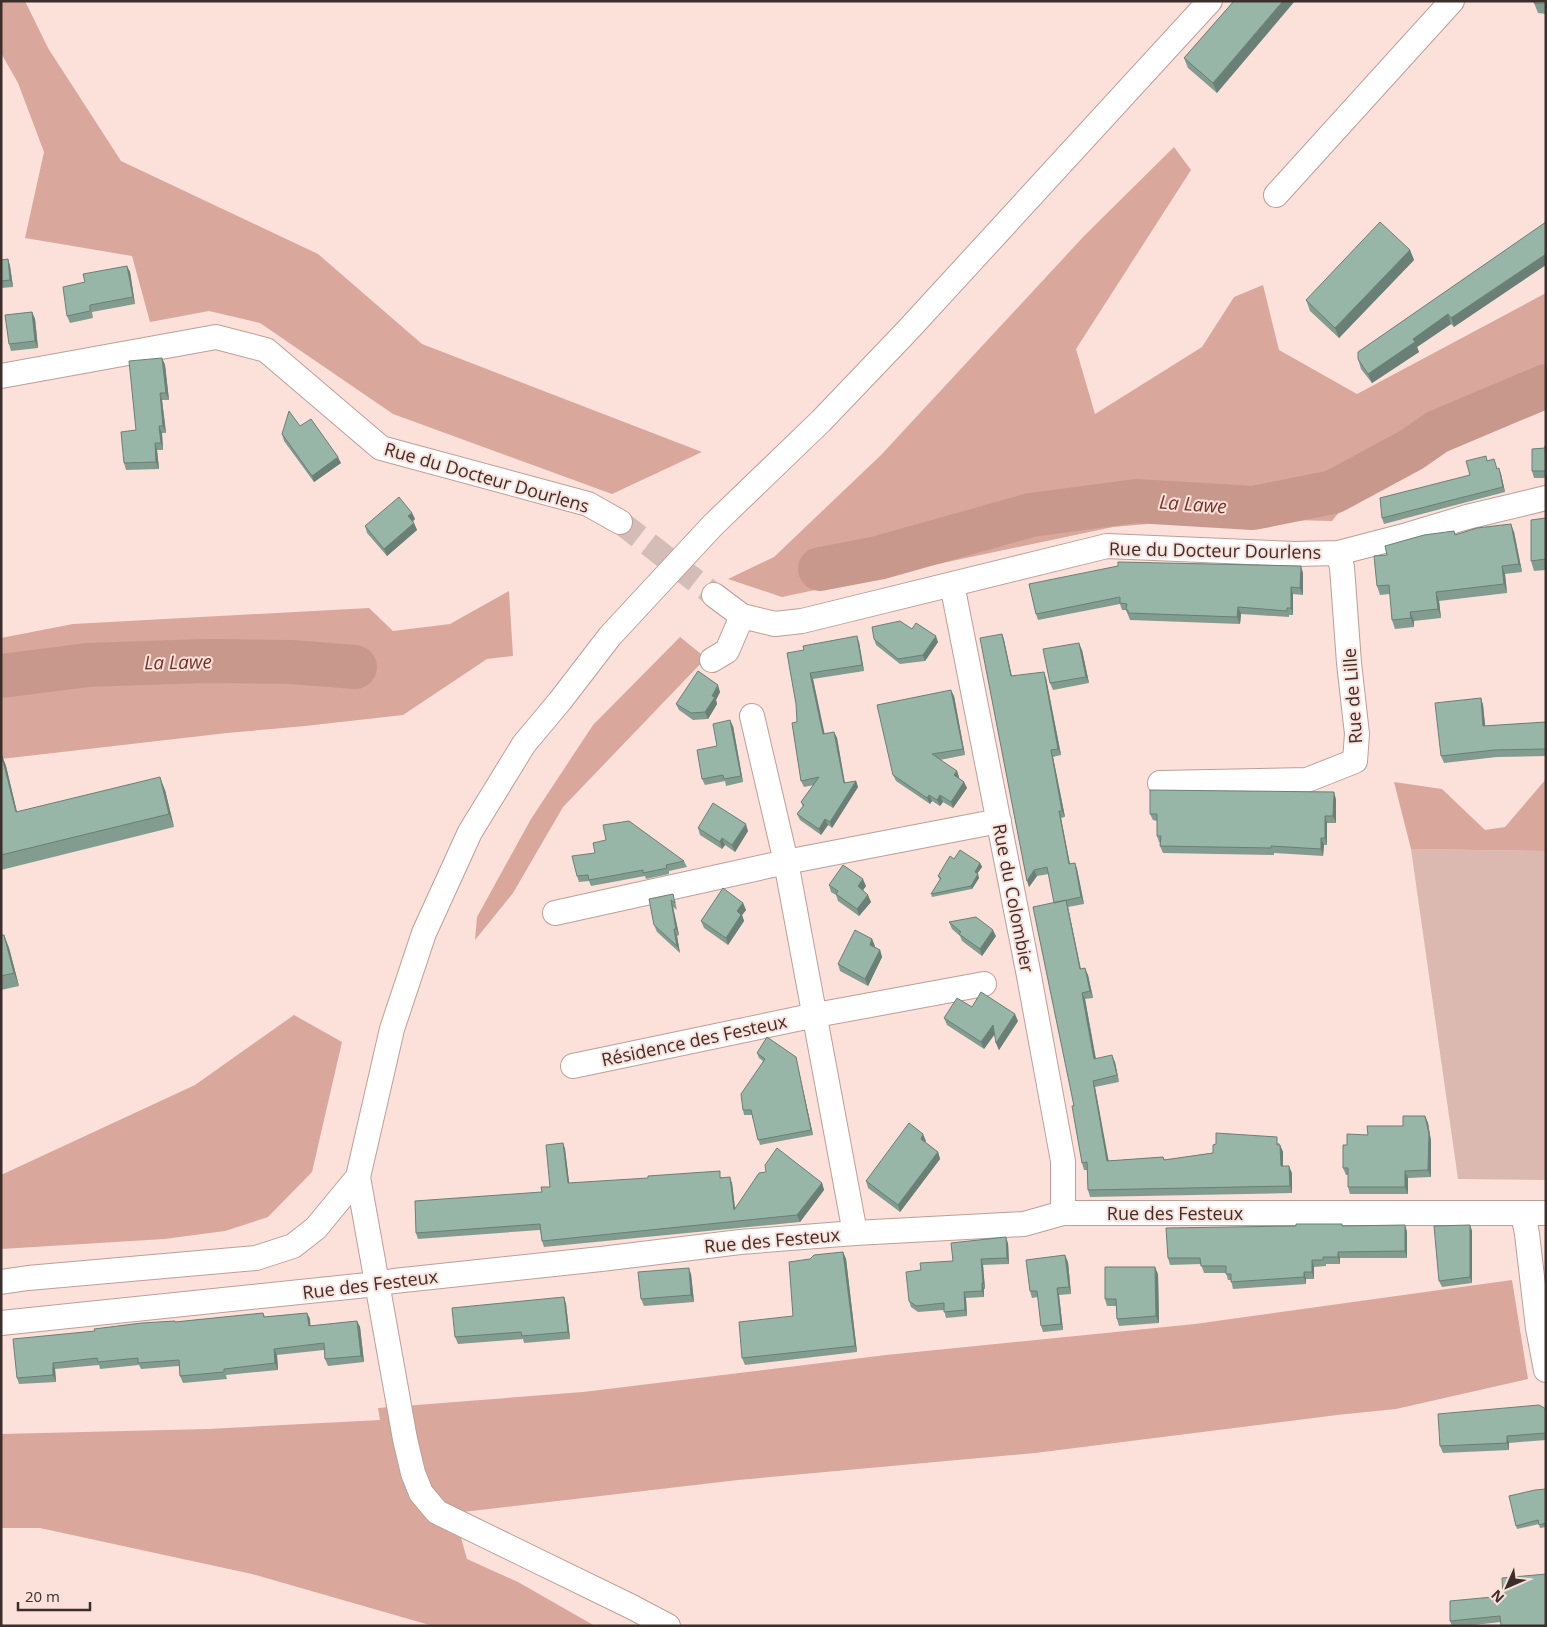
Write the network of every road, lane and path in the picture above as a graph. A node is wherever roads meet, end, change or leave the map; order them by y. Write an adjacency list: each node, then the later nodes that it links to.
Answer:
1 (1210, 1): 20 (street)
2 (1452, 1): 3 (street)
3 (1276, 195)
4 (1, 376): 6 (street, Rue du Docteur Dourlens)
5 (1546, 498): 7 (street, Rue du Docteur Dourlens)
6 (620, 522)
7 (1338, 553): 8 (street, Rue du Docteur Dourlens); 13 (street, Rue de Lille)
8 (952, 584): 10 (street, Rue du Docteur Dourlens); 14 (street, Rue du Colombier)
9 (714, 595): 10 (street, Rue du Docteur Dourlens)
10 (742, 616): 11 (street)
11 (712, 660)
12 (752, 716): 15 (street)
13 (1160, 783)
14 (999, 821): 15 (street); 21 (street, Rue du Colombier)
15 (786, 862): 16 (street); 18 (street)
16 (555, 913)
17 (984, 984): 18 (street, Résidence des Festeux)
18 (816, 1015): 19 (street, Résidence des Festeux); 23 (street)
19 (573, 1066)
20 (358, 1177): 24 (street); 25 (street)
21 (1063, 1213): 22 (street, Rue des Festeux); 23 (street, Rue des Festeux)
22 (1534, 1213): 27 (street)
23 (855, 1233): 25 (street, Rue des Festeux)
24 (1, 1282)
25 (377, 1284): 26 (street, Rue des Festeux); 28 (street)
26 (1, 1323)
27 (1546, 1370)
28 (668, 1626)

